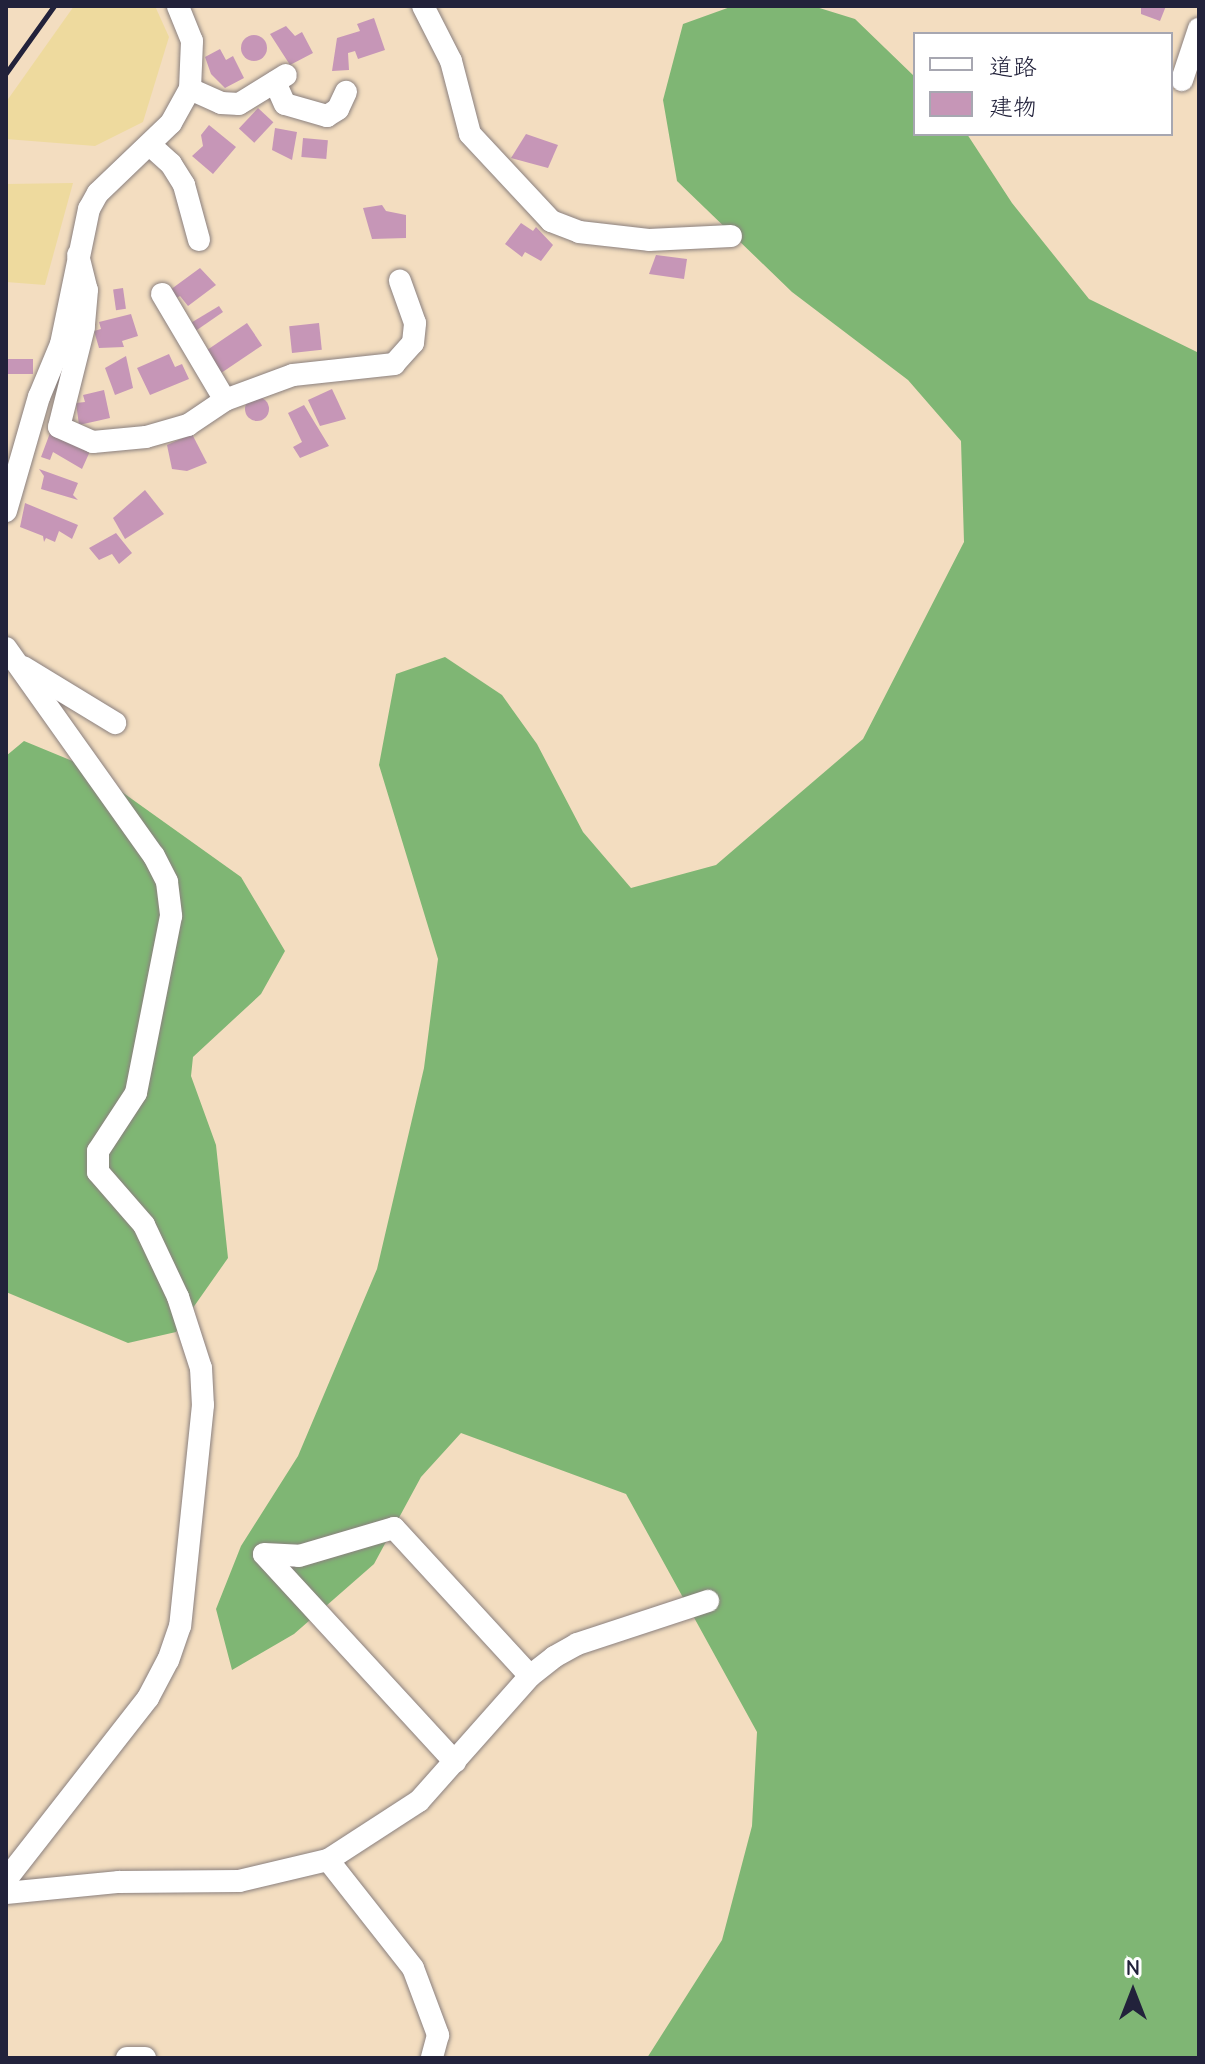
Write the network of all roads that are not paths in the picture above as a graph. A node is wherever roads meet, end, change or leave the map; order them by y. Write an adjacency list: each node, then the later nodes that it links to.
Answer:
1 (178, 6): 5 (street)
2 (423, 6): 8 (street)
3 (1199, 29): 4 (street)
4 (1182, 80)
5 (190, 89): 6 (street); 7 (street)
6 (346, 92)
7 (150, 145): 9 (street); 10 (street)
8 (731, 236)
9 (199, 240)
10 (78, 255): 13 (street); 14 (street)
11 (400, 281): 13 (street)
12 (162, 294): 13 (street)
13 (225, 400)
14 (6, 511)
15 (6, 648): 16 (street)
16 (22, 667): 17 (street); 22 (street)
17 (115, 723)
18 (708, 1601): 19 (street)
19 (530, 1676): 20 (street); 20 (street)
20 (455, 1762): 21 (street)
21 (328, 1860): 23 (street); 26 (street)
22 (6, 1880)
23 (6, 1893)
24 (127, 2058): 25 (street)
25 (145, 2058)
26 (432, 2058)

